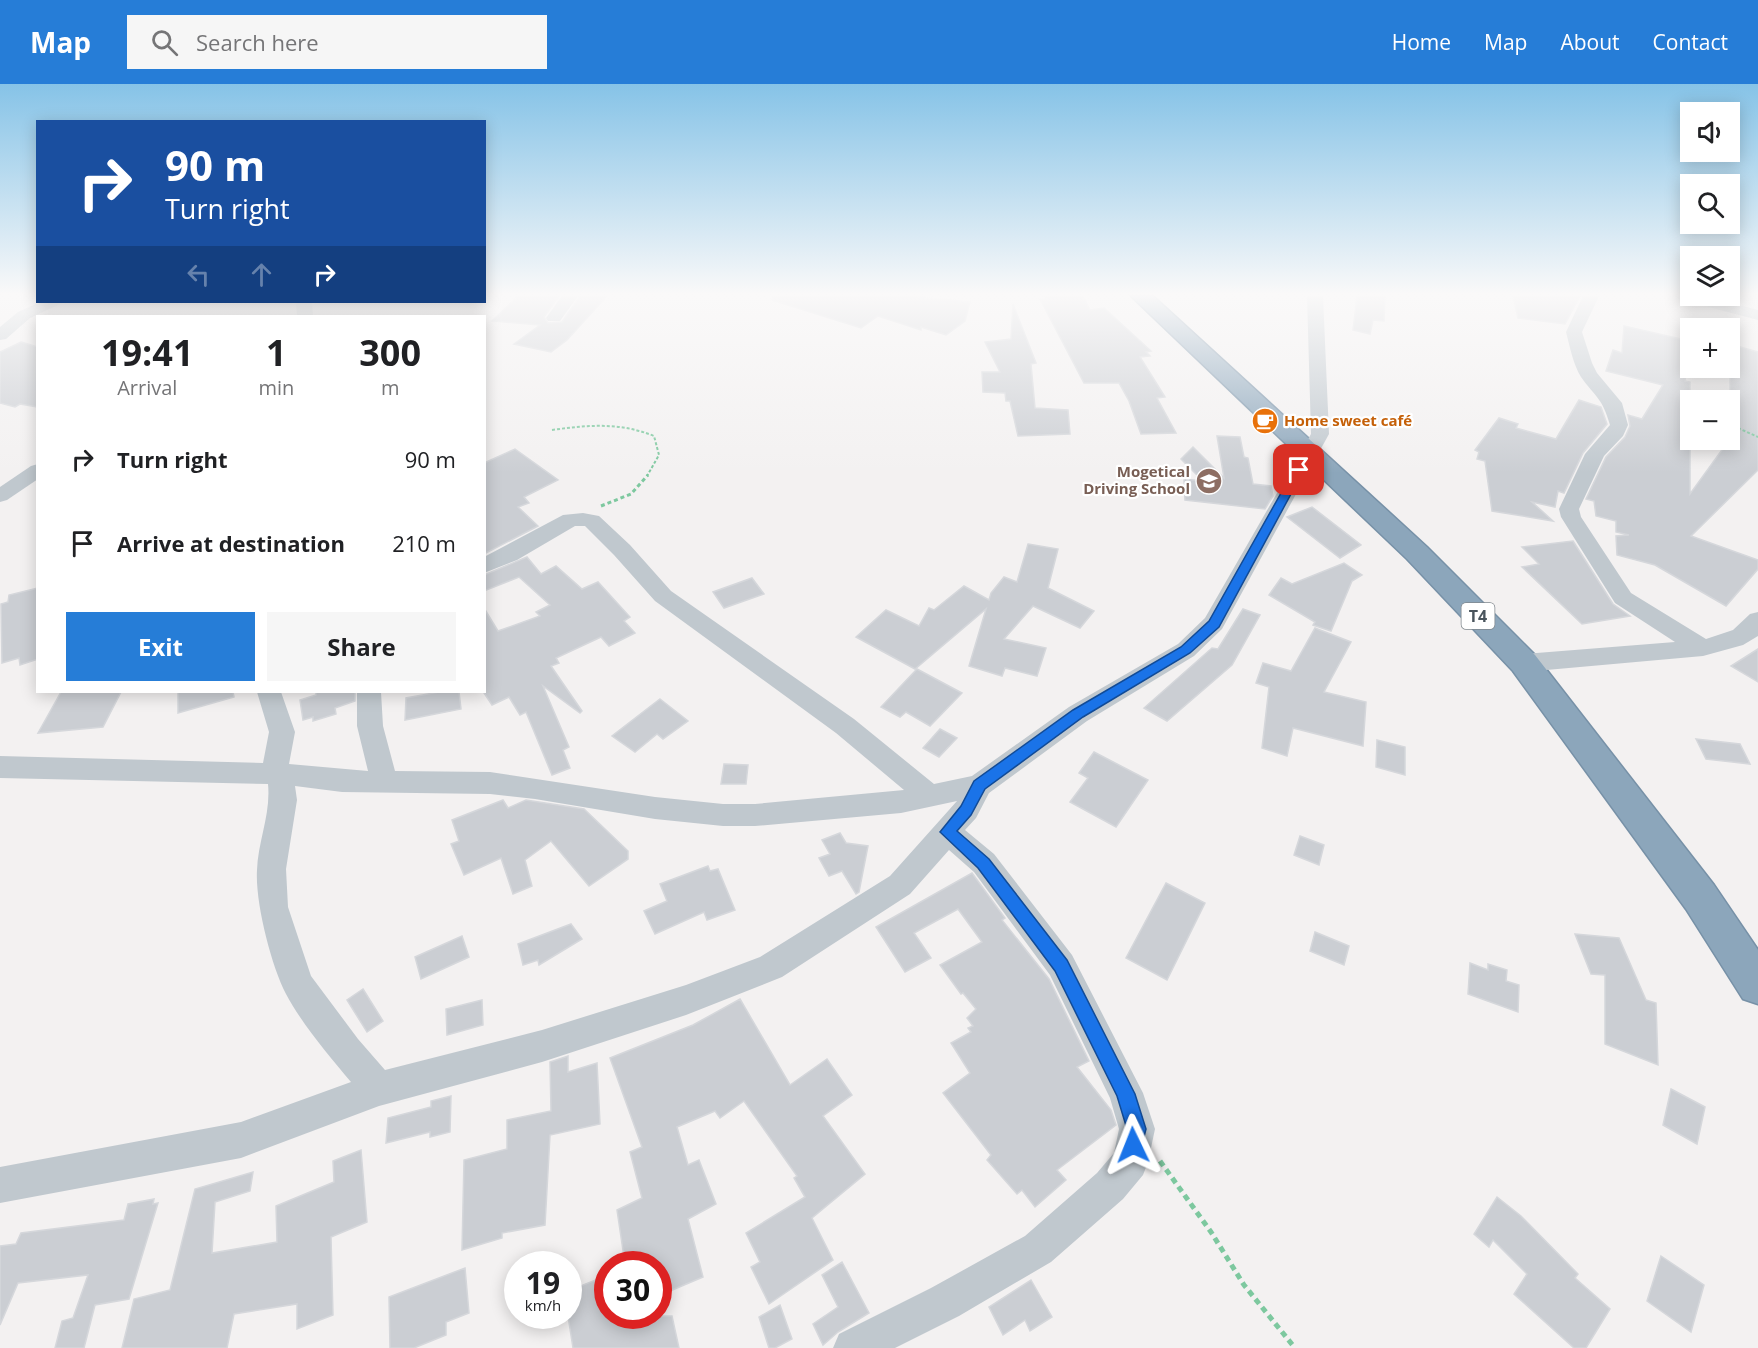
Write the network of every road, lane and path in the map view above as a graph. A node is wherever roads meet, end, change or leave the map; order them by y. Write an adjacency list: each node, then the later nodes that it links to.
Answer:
1 (1205, 355): 7 (highway, T4)
2 (1317, 355): 7 (street)
3 (1581, 355): 13 (street)
4 (1740, 429): 6 (path)
5 (552, 430): 10 (path)
6 (1758, 437)
7 (1310, 451): 14 (highway, T4); 20 (street)
8 (36, 471): 9 (street)
9 (0, 496)
10 (583, 519): 11 (street); 21 (street)
11 (486, 565)
12 (1758, 620): 13 (street)
13 (1704, 648): 14 (street)
14 (1524, 663): 23 (highway, T4)
15 (269, 693): 18 (street)
16 (369, 693): 19 (street)
17 (0, 767): 18 (street)
18 (277, 774): 19 (street); 24 (street)
19 (385, 782): 21 (street)
20 (979, 785): 21 (street); 22 (street)
21 (930, 796)
22 (948, 832): 24 (street); 25 (street)
23 (1758, 985)
24 (379, 1089): 26 (street)
25 (1137, 1129): 27 (street); 28 (path)
26 (0, 1185)
27 (853, 1348)
28 (1295, 1348)

